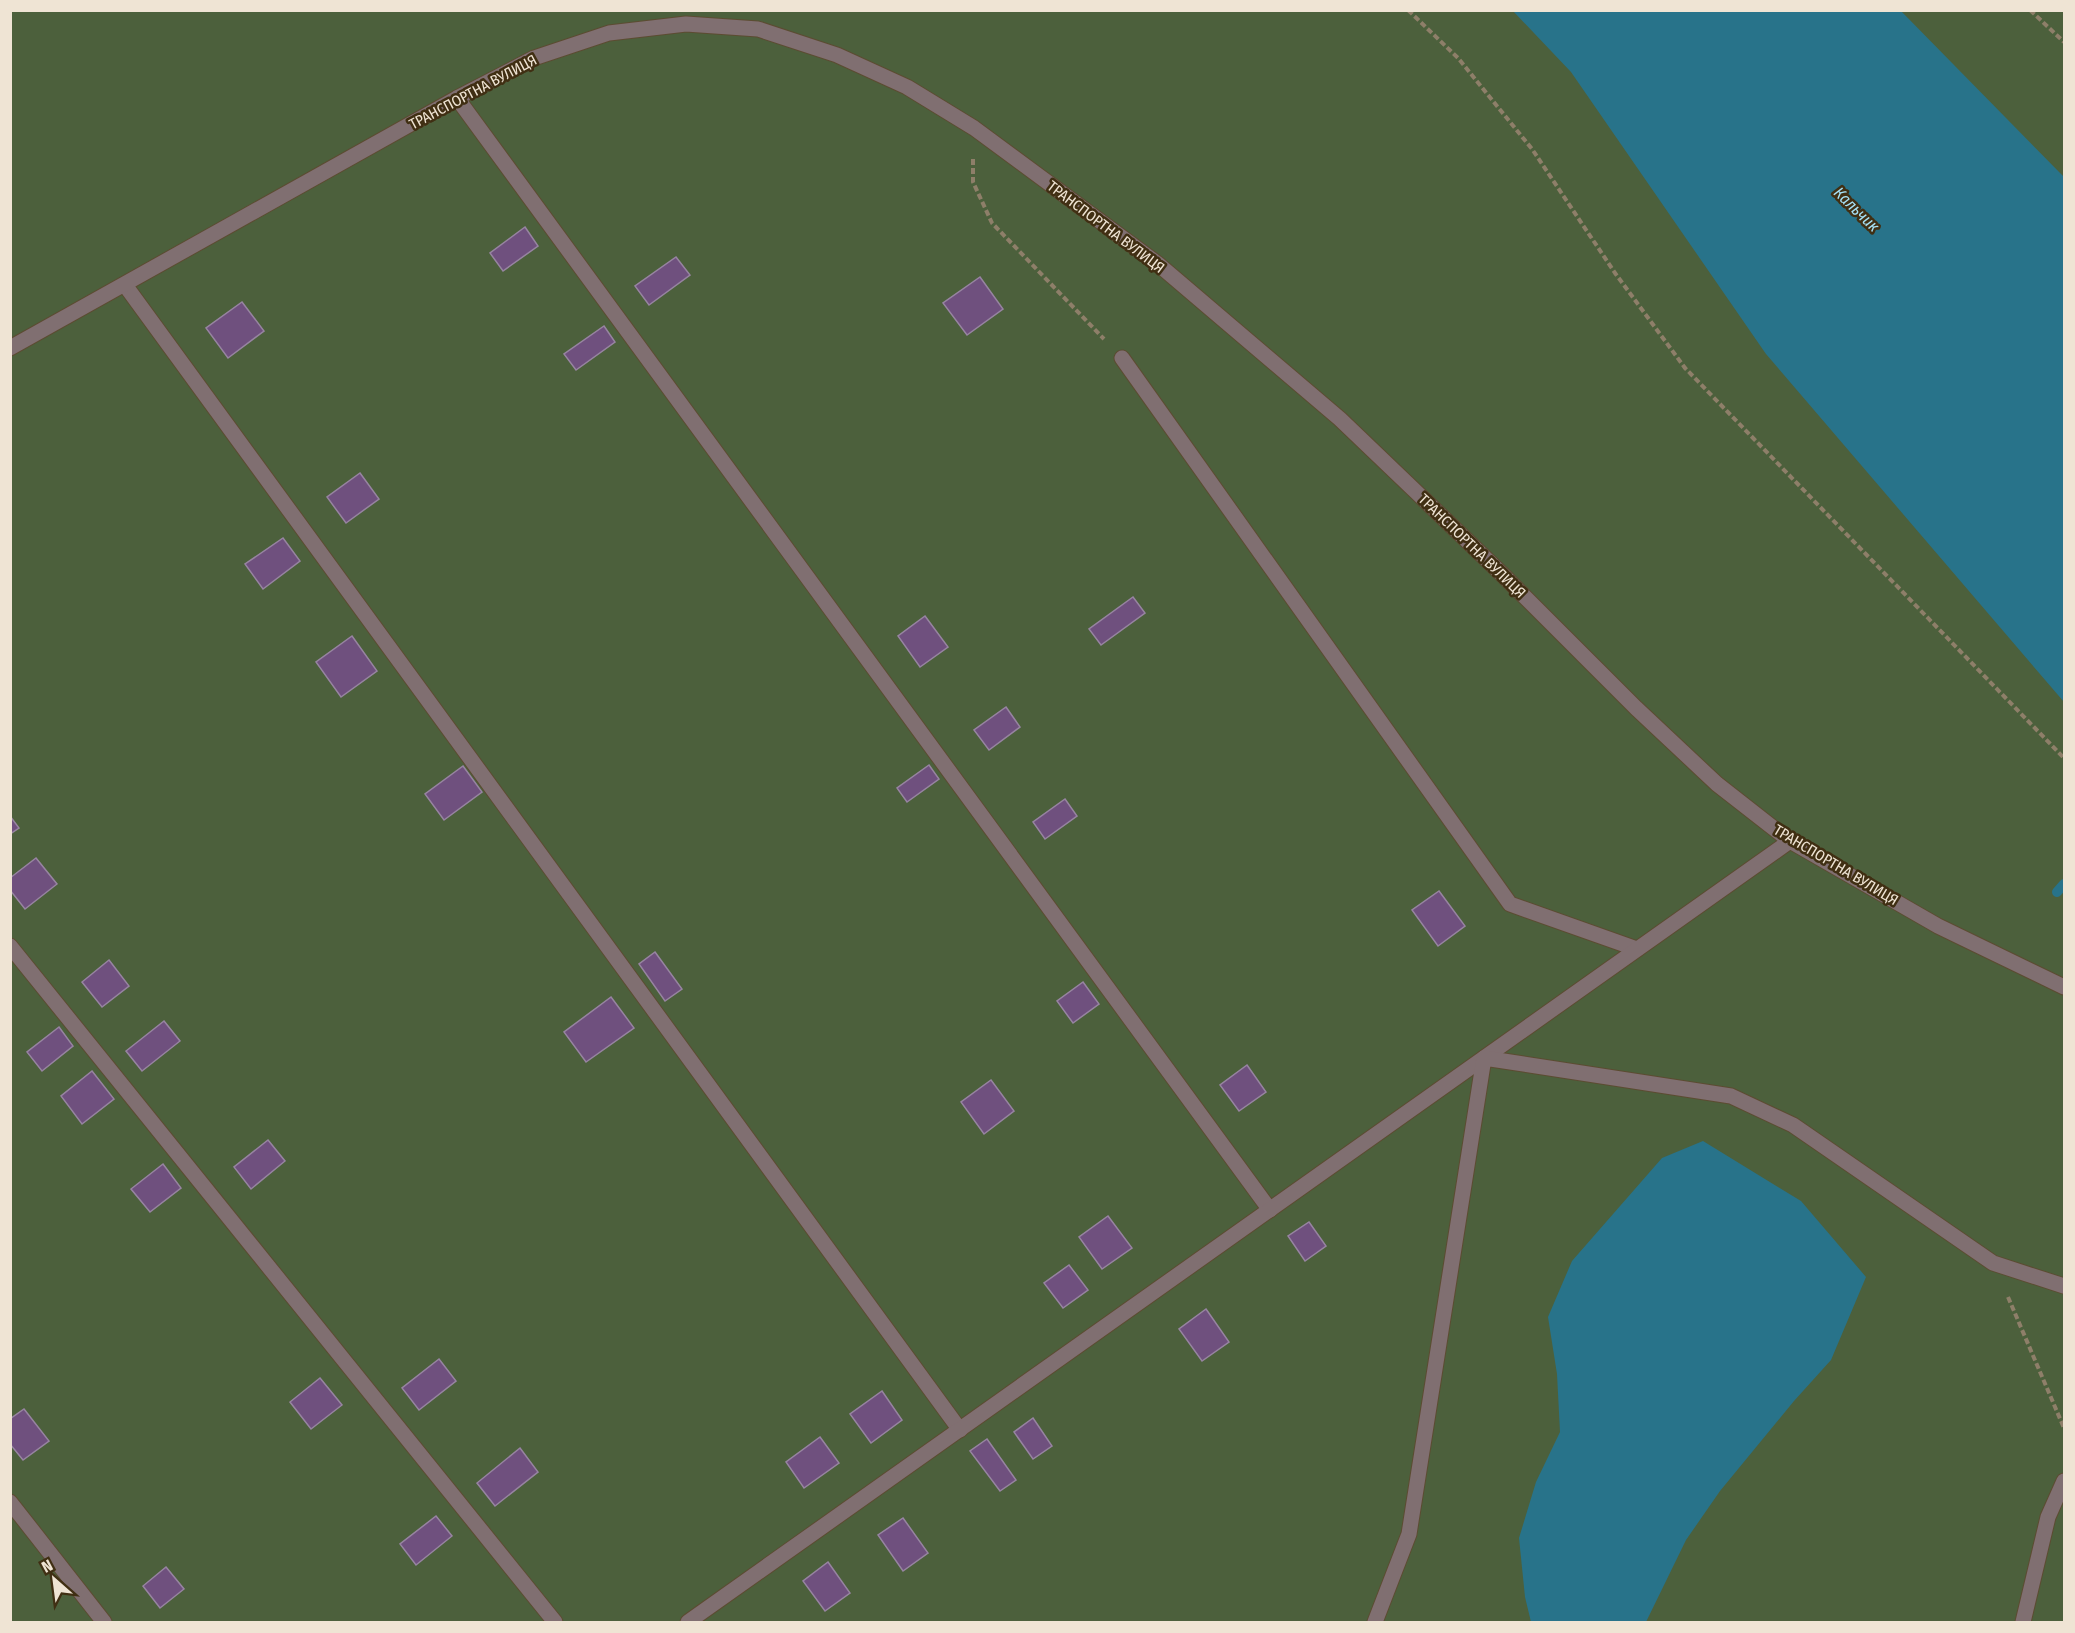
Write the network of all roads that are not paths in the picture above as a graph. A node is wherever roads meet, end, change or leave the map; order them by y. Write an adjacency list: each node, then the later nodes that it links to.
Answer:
1 (457, 98): 2 (street, ТРАНСПОРТНА ВУЛИЦЯ); 5 (street, ТРАНСПОРТНА ВУЛИЦЯ); 10 (street)
2 (124, 285): 3 (street, ТРАНСПОРТНА ВУЛИЦЯ); 12 (street)
3 (10, 348)
4 (1122, 358): 7 (street)
5 (1790, 841): 7 (street); 8 (street, ТРАНСПОРТНА ВУЛИЦЯ)
6 (10, 946): 16 (street)
7 (1637, 949): 9 (street)
8 (2064, 987)
9 (1485, 1058): 10 (street); 11 (street); 18 (street)
10 (1270, 1210): 12 (street)
11 (2064, 1286)
12 (960, 1430): 17 (street)
13 (2064, 1481): 19 (street)
14 (10, 1502): 15 (street)
15 (104, 1623)
16 (555, 1623)
17 (688, 1623)
18 (1375, 1623)
19 (2023, 1623)

